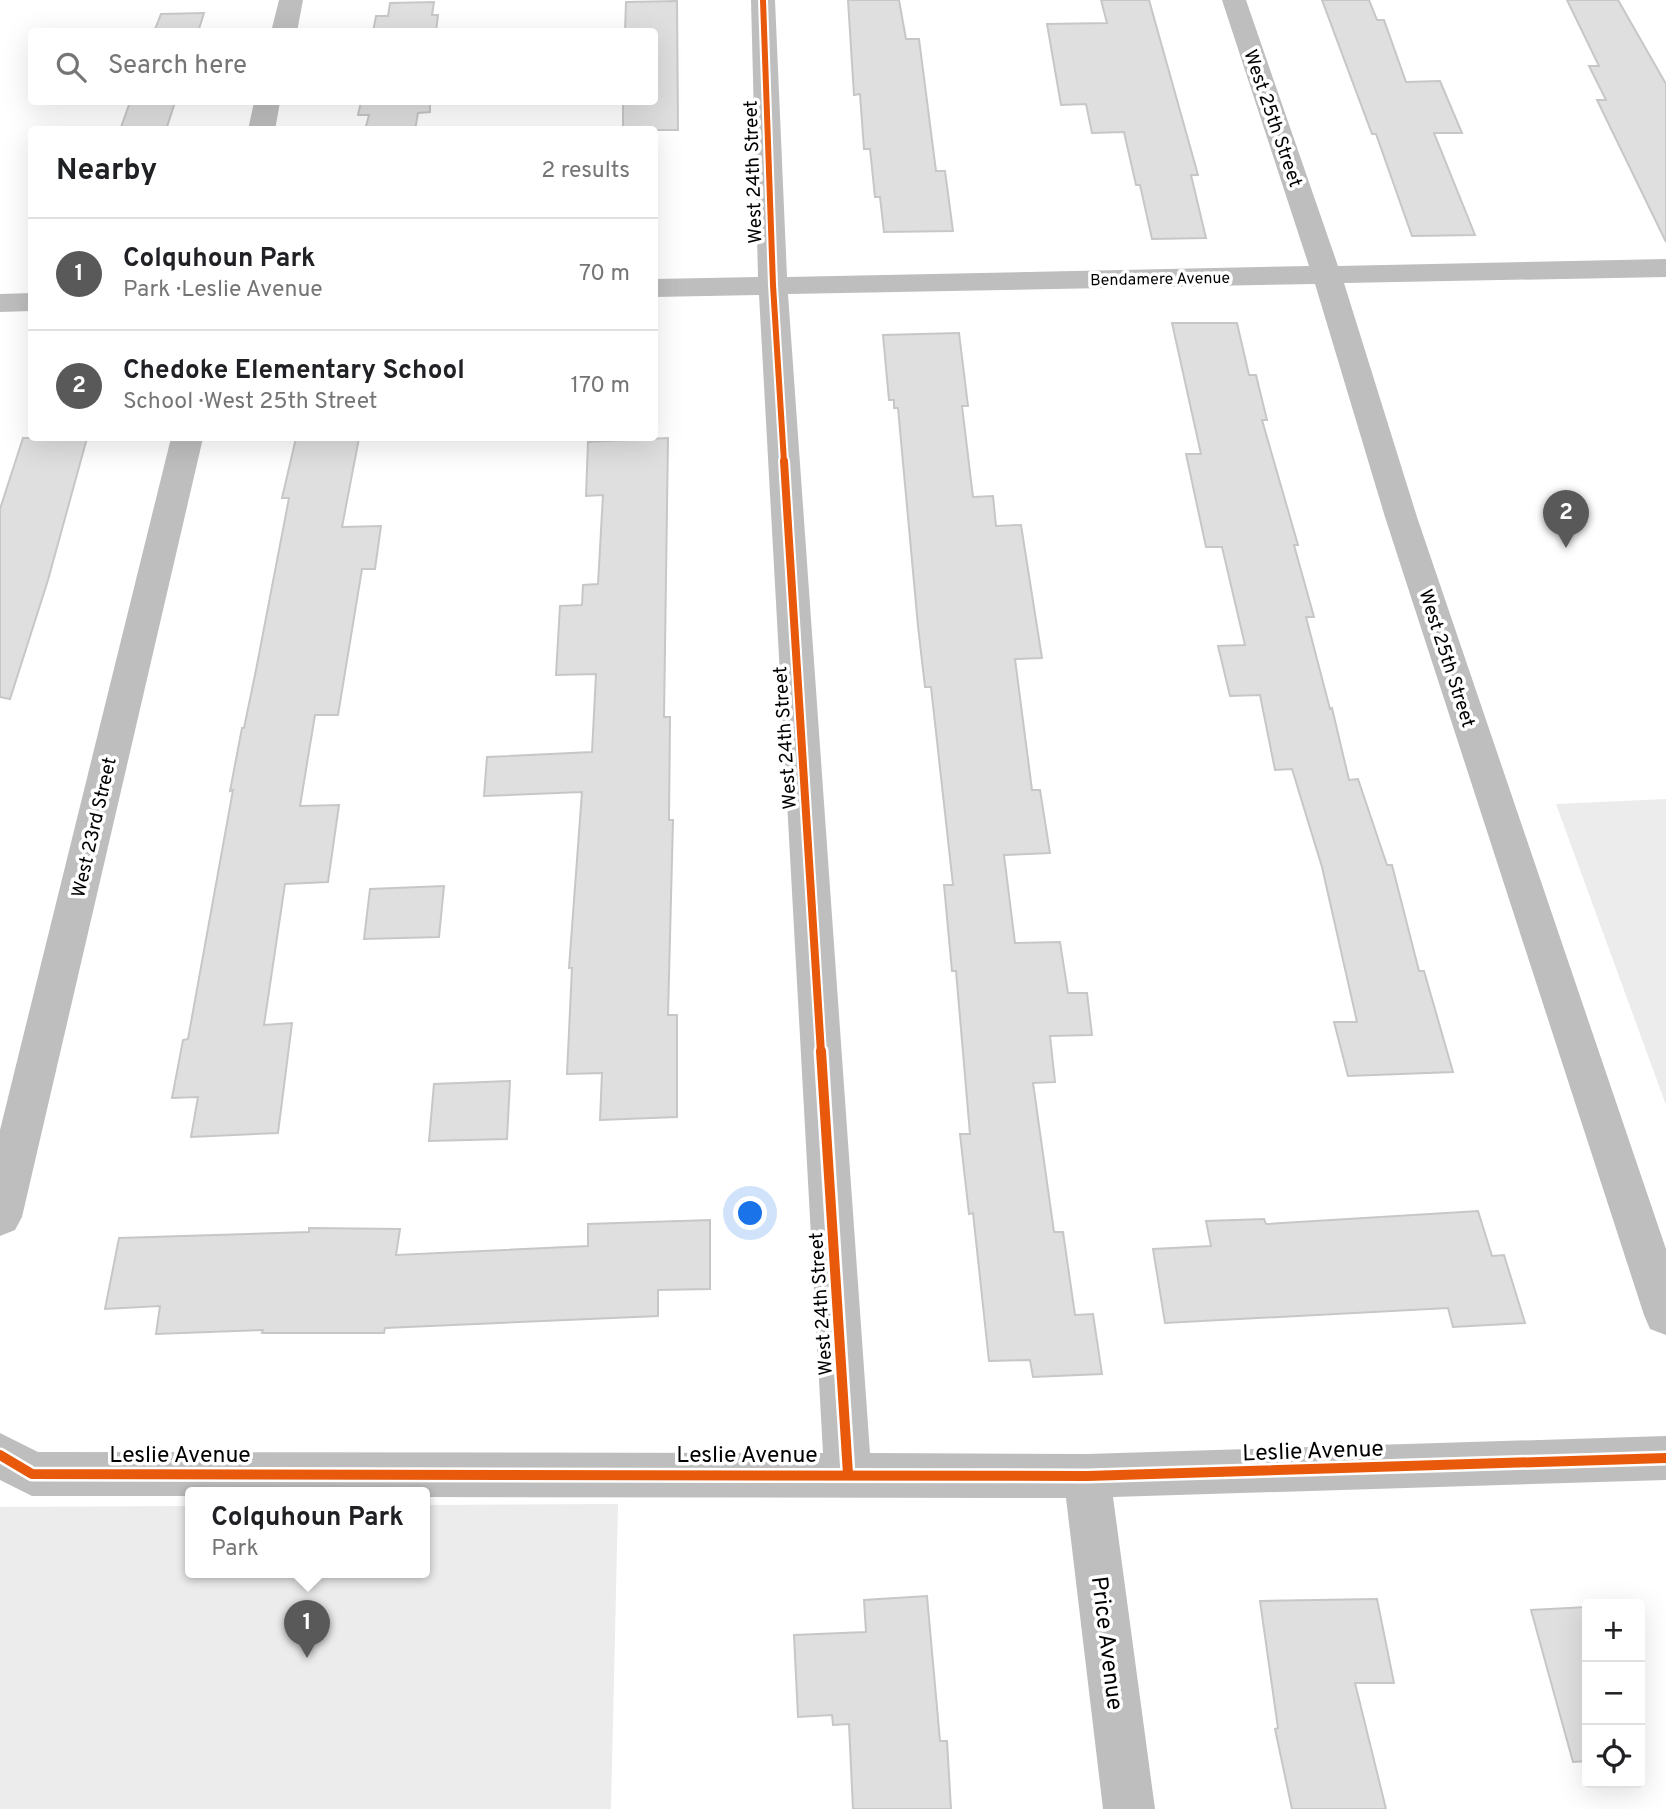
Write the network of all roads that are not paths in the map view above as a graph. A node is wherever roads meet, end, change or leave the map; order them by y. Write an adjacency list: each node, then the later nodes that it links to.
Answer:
1 (291, 0): 4 (street)
2 (763, 0): 9 (street, West 24th Street)
3 (1234, 0): 8 (street, West 25th Street)
4 (285, 28)
5 (266, 105): 6 (street)
6 (262, 126)
7 (1666, 268): 8 (street, Bendamere Avenue)
8 (1327, 275): 9 (street, Bendamere Avenue); 15 (street, West 25th Street)
9 (773, 285): 10 (street, Bendamere Avenue); 18 (street, West 24th Street)
10 (658, 288)
11 (28, 302): 12 (street)
12 (0, 303)
13 (186, 441): 14 (street, West 23rd Street)
14 (0, 1217)
15 (1666, 1315)
16 (0, 1455): 18 (street, Leslie Avenue)
17 (1666, 1458): 19 (street, Leslie Avenue)
18 (848, 1474): 19 (street, Leslie Avenue)
19 (1087, 1476): 20 (street, Price Avenue)
20 (1129, 1809)

